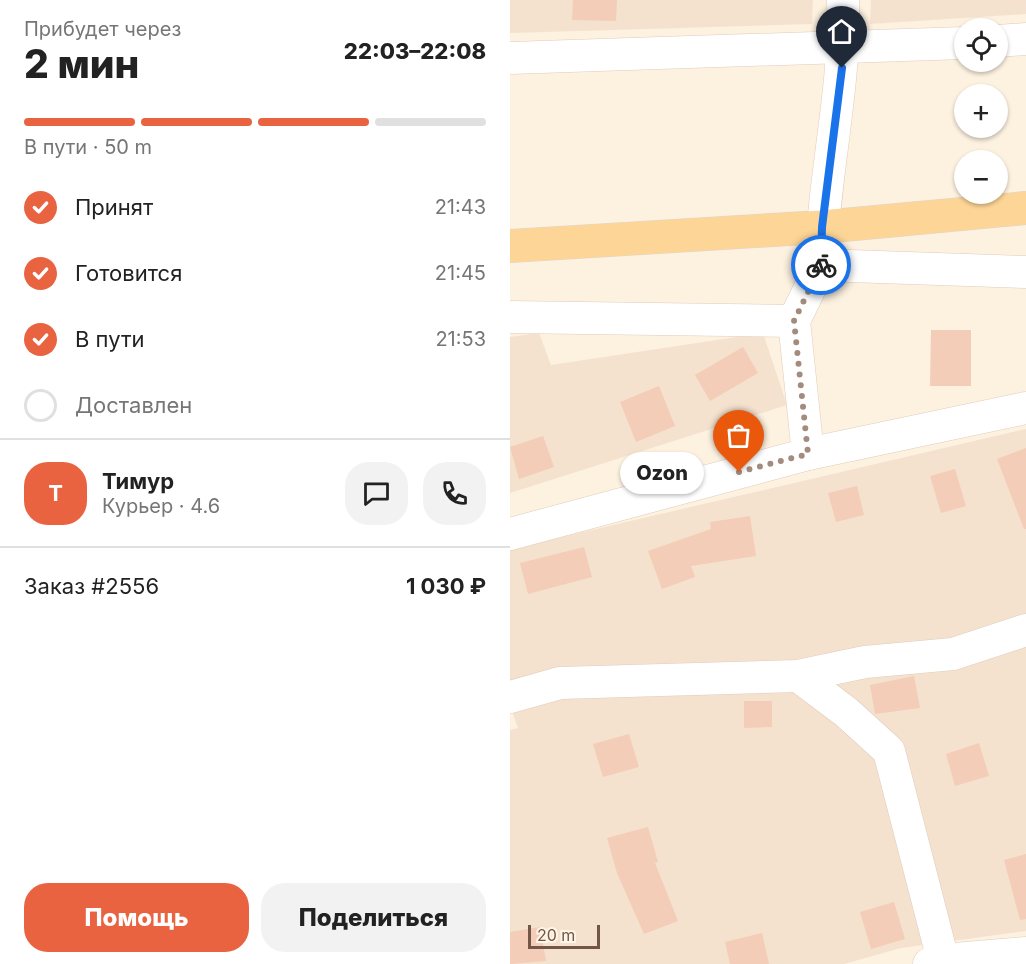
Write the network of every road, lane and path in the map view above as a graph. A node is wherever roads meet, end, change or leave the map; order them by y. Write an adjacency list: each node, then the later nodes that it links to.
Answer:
1 (843, 0): 5 (street)
2 (1026, 39): 3 (street)
3 (1008, 40)
4 (954, 43): 5 (street)
5 (844, 46): 6 (street); 8 (street)
6 (510, 58)
7 (1026, 208): 8 (main road)
8 (822, 227): 9 (main road); 10 (street)
9 (510, 246)
10 (821, 266): 11 (street); 13 (street)
11 (1026, 272)
12 (510, 317): 13 (street)
13 (794, 321): 15 (street)
14 (1026, 408): 15 (street)
15 (808, 454): 16 (street)
16 (510, 534)
17 (1026, 630): 18 (street)
18 (798, 676): 19 (street); 21 (street)
19 (510, 697)
20 (1026, 953): 21 (street)
21 (936, 962)

